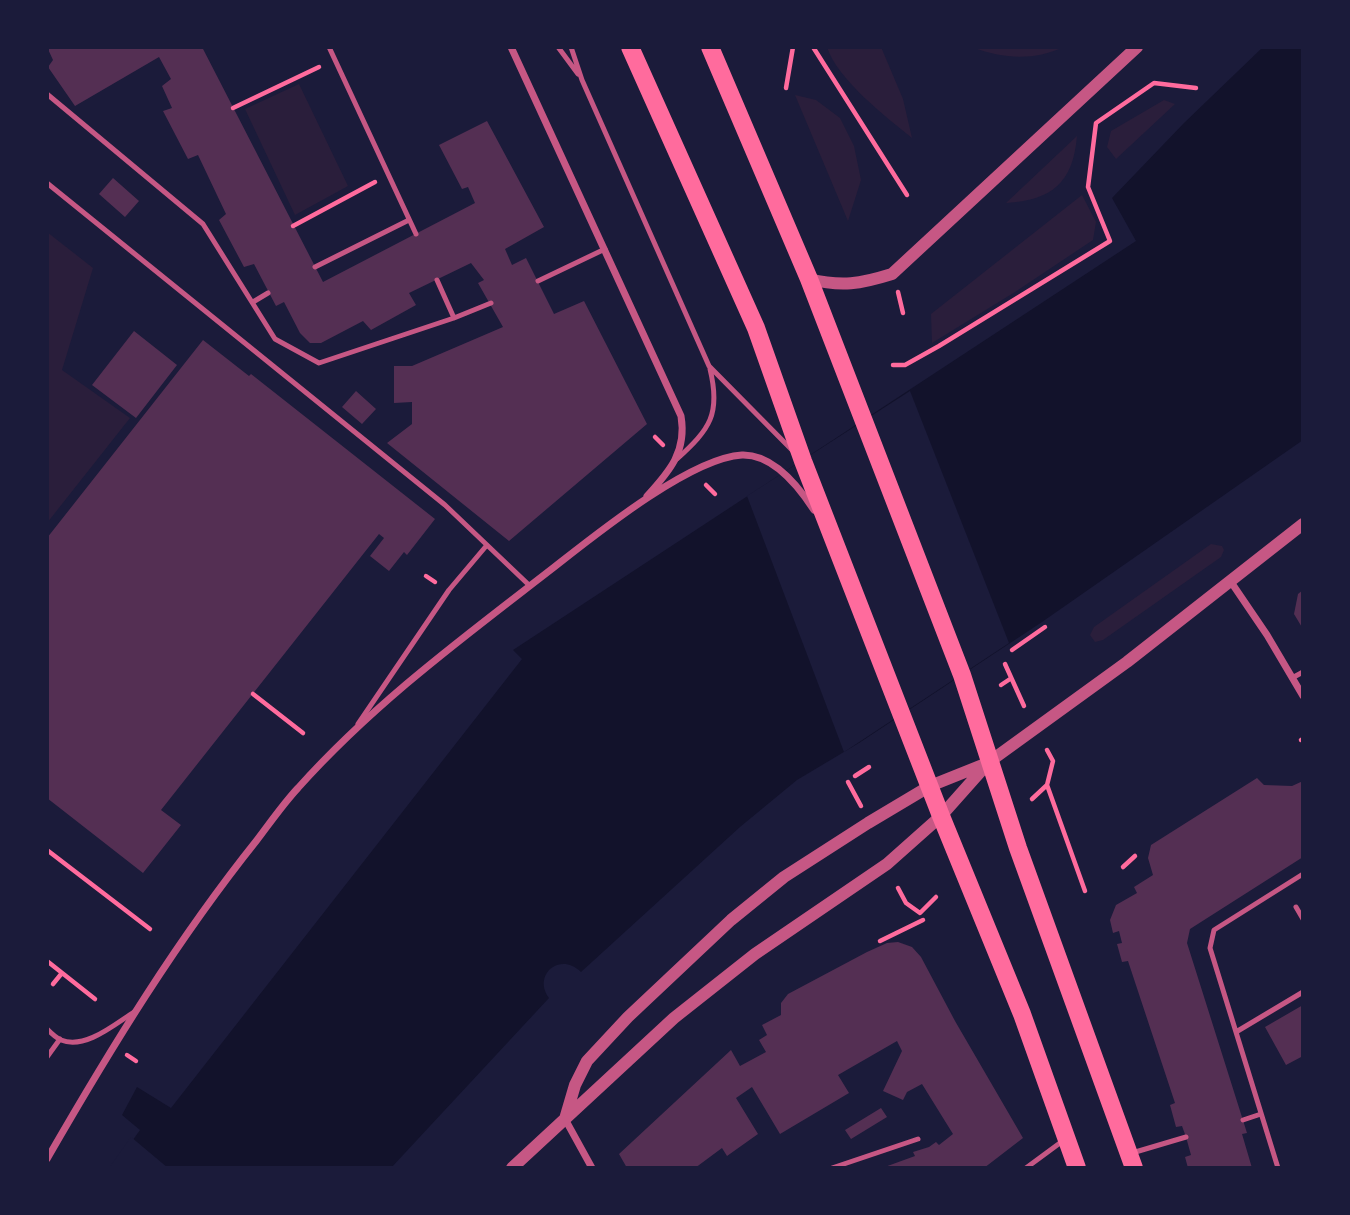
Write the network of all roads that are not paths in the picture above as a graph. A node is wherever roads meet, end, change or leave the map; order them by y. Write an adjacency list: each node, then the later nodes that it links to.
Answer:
1 (329, 47): 11 (lane)
2 (511, 47): 13 (street)
3 (558, 47): 8 (lane)
4 (571, 47): 8 (lane)
5 (630, 47): 24 (main road)
6 (710, 47): 15 (main road)
7 (1136, 47): 15 (street)
8 (582, 80): 22 (lane)
9 (47, 94): 19 (lane)
10 (47, 183): 28 (lane)
11 (409, 220): 12 (lane); 14 (lane)
12 (416, 234)
13 (605, 249): 17 (lane); 23 (street)
14 (315, 267)
15 (809, 279): 35 (main road)
16 (437, 281): 21 (lane)
17 (538, 281)
18 (268, 293): 19 (lane)
19 (253, 302): 21 (lane)
20 (491, 303): 21 (lane)
21 (454, 318)
22 (709, 366): 23 (lane); 24 (lane)
23 (677, 459): 25 (street)
24 (803, 461): 27 (main road)
25 (642, 501): 27 (street); 30 (street)
26 (1303, 524): 29 (street)
27 (831, 535): 36 (main road)
28 (487, 545): 30 (lane); 34 (lane)
29 (1231, 582): 32 (street); 35 (street)
30 (530, 586): 34 (street)
31 (1303, 672): 32 (lane)
32 (1292, 678): 33 (street)
33 (1303, 696)
34 (352, 733): 42 (street)
35 (989, 762): 36 (street); 37 (street); 55 (main road)
36 (930, 786): 37 (main road); 48 (street)
37 (942, 816): 48 (street); 52 (main road)
38 (1303, 874): 44 (lane)
39 (1296, 907): 40 (lane)
40 (1303, 919)
41 (1303, 992): 44 (lane)
42 (136, 1010): 45 (lane); 53 (street)
43 (47, 1029): 45 (lane)
44 (1236, 1032): 47 (lane)
45 (60, 1039): 46 (lane)
46 (47, 1057)
47 (1261, 1114): 49 (lane); 61 (lane)
48 (565, 1119): 56 (street); 57 (street)
49 (1243, 1120)
50 (1186, 1137): 55 (lane)
51 (918, 1139): 58 (lane)
52 (1067, 1139): 59 (lane); 60 (main road)
53 (50, 1146): 54 (street)
54 (47, 1159)
55 (1132, 1161)
56 (512, 1168)
57 (593, 1168)
58 (832, 1168)
59 (1026, 1168)
60 (1077, 1168)
61 (1278, 1168)

